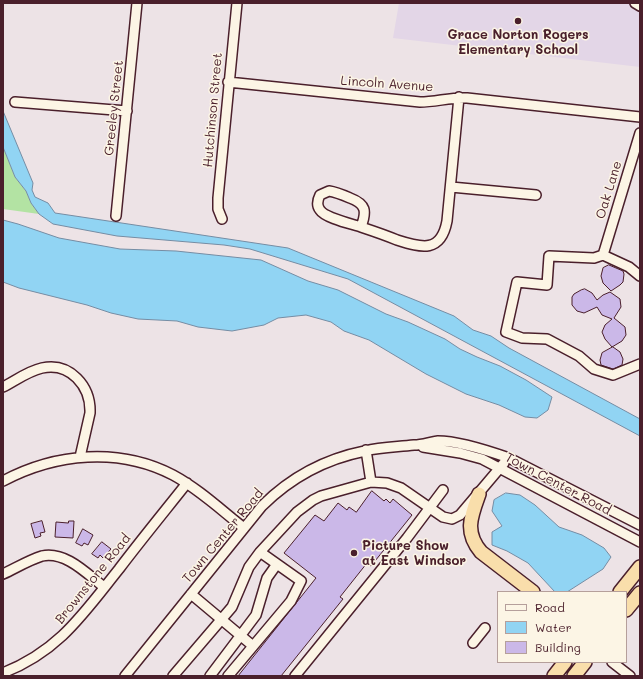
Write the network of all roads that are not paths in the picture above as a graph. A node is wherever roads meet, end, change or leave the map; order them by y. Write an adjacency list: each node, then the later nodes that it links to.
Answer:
1 (137, 3): 8 (street, Greeley Street)
2 (237, 3): 5 (street, Hutchinson Street)
3 (635, 3): 4 (street)
4 (640, 6)
5 (228, 82): 6 (street, Lincoln Avenue); 14 (street, Hutchinson Street)
6 (459, 97): 9 (street, Lincoln Avenue); 11 (street)
7 (15, 102): 8 (street)
8 (126, 112): 13 (street, Greeley Street)
9 (640, 117)
10 (640, 133): 16 (street, Oak Lane)
11 (451, 187): 12 (street); 15 (street)
12 (536, 196)
13 (116, 216)
14 (222, 219)
15 (361, 227): 15 (street)
16 (603, 256): 17 (street); 18 (street)
17 (640, 276)
18 (640, 364)
19 (3, 387): 22 (street)
20 (415, 445): 21 (street, Town Center Road); 23 (street, Town Center Road); 24 (street, Town Center Road)
21 (366, 450): 26 (street); 32 (street, Town Center Road)
22 (80, 457): 25 (street); 27 (street)
23 (509, 458): 24 (street); 31 (street, Town Center Road)
24 (501, 468): 29 (street); 33 (street, Town Center Road)
25 (3, 481)
26 (371, 482): 30 (street); 34 (street)
27 (187, 483): 32 (street); 38 (street, Brownstone Road)
28 (443, 490): 30 (street)
29 (479, 494): 30 (street); 40 (highway)
30 (430, 509): 55 (street)
31 (640, 525)
32 (244, 528): 41 (street, Town Center Road)
33 (640, 542)
34 (260, 552): 35 (street); 42 (street)
35 (277, 564): 44 (street); 46 (street)
36 (640, 567): 39 (highway)
37 (3, 574): 38 (street)
38 (104, 587): 50 (street, Brownstone Road)
39 (624, 587)
40 (532, 591)
41 (191, 594): 42 (street); 51 (street, Town Center Road)
42 (222, 620): 44 (street); 52 (street)
43 (485, 628): 45 (street)
44 (241, 635): 46 (street); 53 (street)
45 (473, 643)
46 (253, 646): 54 (street)
47 (564, 663): 56 (highway)
48 (584, 663): 57 (highway)
49 (613, 663): 58 (street)
50 (3, 673)
51 (125, 676)
52 (173, 676)
53 (210, 676)
54 (228, 676)
55 (295, 676)
56 (554, 676)
57 (574, 676)
58 (630, 676)

